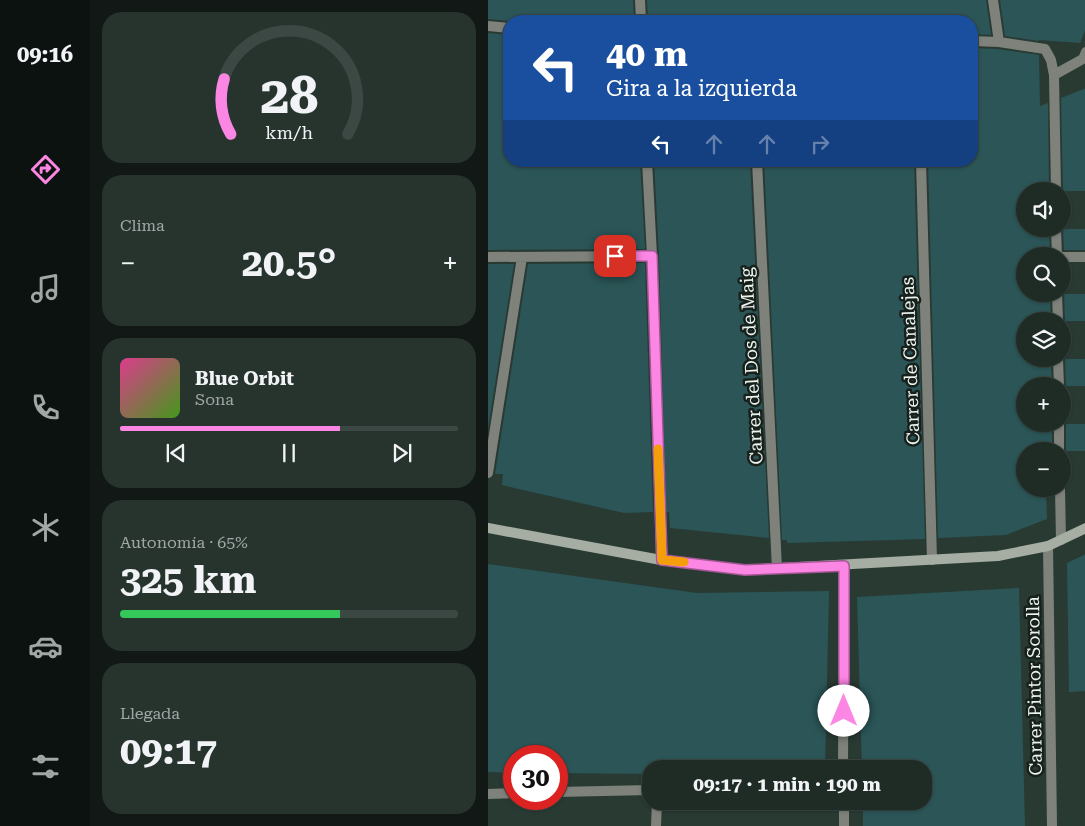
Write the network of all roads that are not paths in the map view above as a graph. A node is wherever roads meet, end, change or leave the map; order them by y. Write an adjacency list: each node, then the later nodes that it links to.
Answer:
1 (640, 0): 3 (street)
2 (992, 0): 7 (street)
3 (640, 15)
4 (488, 26): 5 (street)
5 (503, 27)
6 (978, 41): 7 (street)
7 (999, 42): 9 (street)
8 (1084, 56): 9 (street)
9 (1054, 75): 13 (street)
10 (647, 167): 15 (street)
11 (757, 167): 28 (street, Carrer del Dos de Maig)
12 (921, 167): 26 (street, Carrer de Canalejas)
13 (1056, 182)
14 (488, 256): 16 (street)
15 (652, 256): 16 (street); 25 (street)
16 (522, 257): 19 (street)
17 (1071, 257): 18 (street)
18 (1086, 257)
19 (488, 473)
20 (1060, 497): 23 (street)
21 (488, 528): 25 (street)
22 (1086, 528): 23 (street)
23 (1061, 540): 24 (street)
24 (1048, 546): 26 (street); 38 (street, Carrer Pintor Sorolla)
25 (662, 560): 28 (street)
26 (932, 560): 27 (street)
27 (844, 566): 28 (street); 29 (street)
28 (777, 569)
29 (843, 760)
30 (642, 790): 31 (street)
31 (568, 792)
32 (503, 793): 33 (street)
33 (488, 794)
34 (657, 810): 36 (street)
35 (844, 810): 37 (street)
36 (656, 826)
37 (844, 826)
38 (1052, 826)

